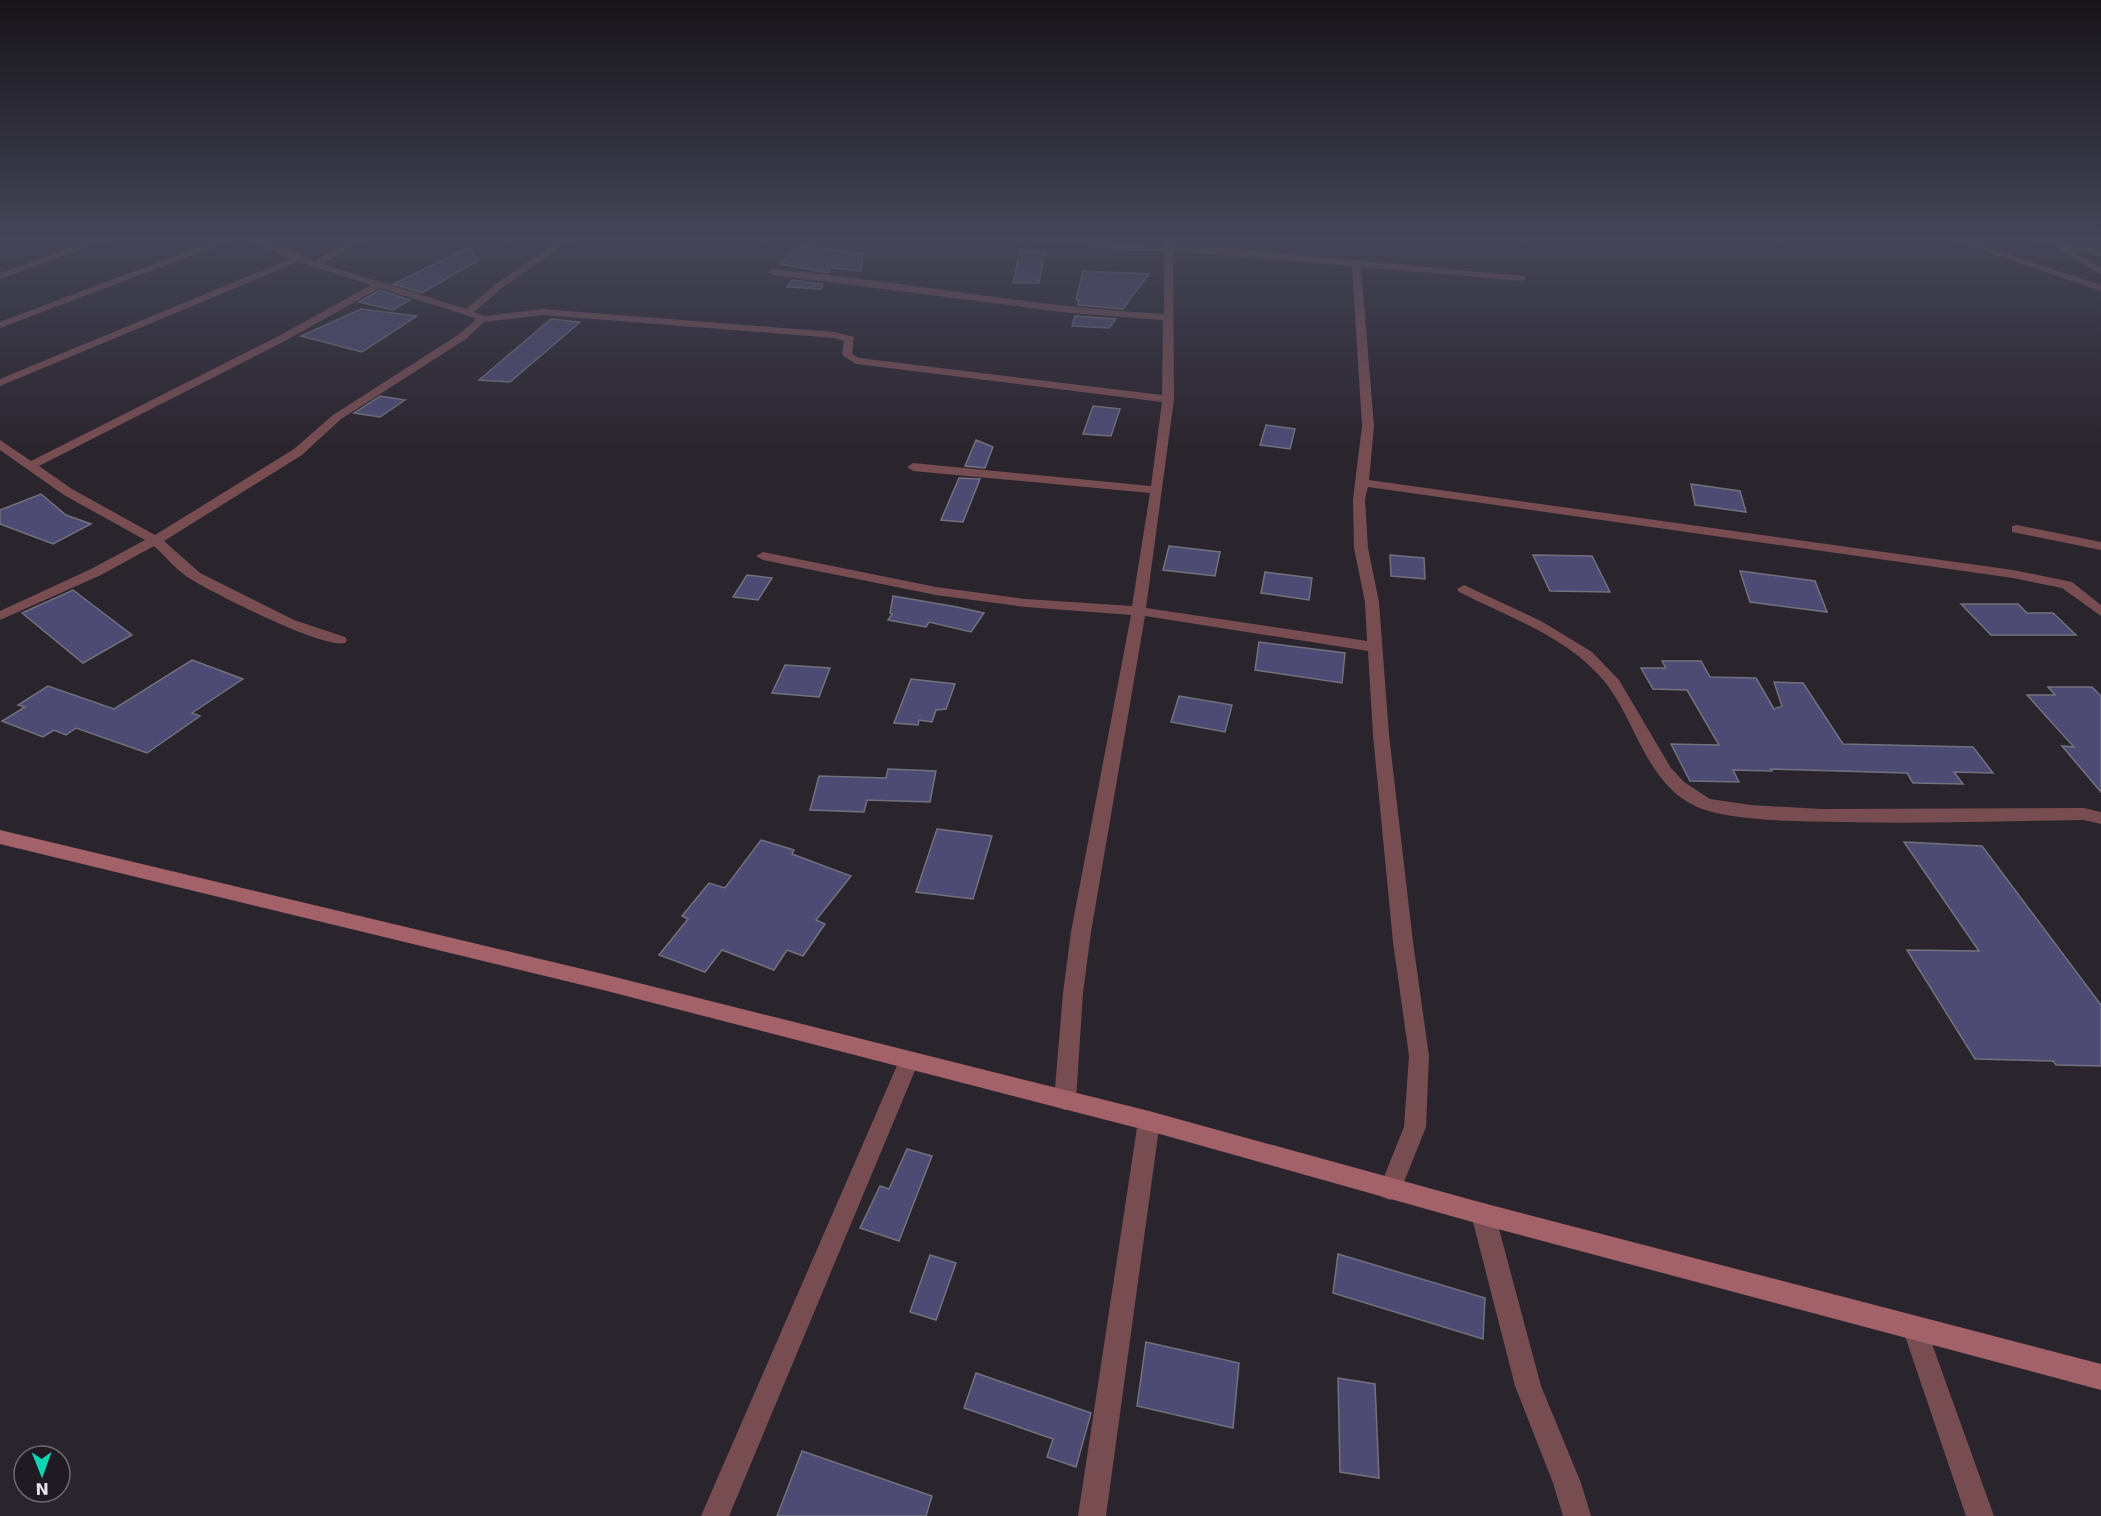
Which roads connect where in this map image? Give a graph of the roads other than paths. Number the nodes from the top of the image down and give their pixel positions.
1 (49, 307) edge
2 (183, 307) edge
3 (339, 307) edge
4 (451, 307) edge
5 (475, 307) edge
6 (1063, 307) edge
7 (1169, 307) edge
8 (1359, 307) edge
9 (469, 312) junction
10 (1169, 317) junction
11 (479, 320) junction
12 (0, 325) edge
13 (0, 383) edge
14 (1168, 399) junction
15 (0, 444) edge
16 (32, 465) junction
17 (913, 467) dead end
18 (1363, 483) junction
19 (1157, 490) junction
20 (2017, 529) dead end
21 (156, 541) junction
22 (2101, 546) edge
23 (763, 556) dead end
24 (1464, 589) dead end
25 (1138, 611) junction
26 (2101, 612) edge
27 (0, 616) edge
28 (340, 640) dead end
29 (1373, 647) junction
30 (2101, 818) edge
31 (0, 837) edge
32 (909, 1061) junction
33 (1065, 1100) junction
34 (1149, 1121) junction
35 (1390, 1189) junction
36 (1483, 1214) junction
37 (1915, 1330) junction
38 (2101, 1377) edge
39 (715, 1516) edge
40 (1092, 1516) edge
41 (1576, 1516) edge
42 (1980, 1516) edge

1 - 12 street
2 - 13 street
3 - 16 street
4 - 9 street
5 - 9 street
6 - 10 street
7 - 10 street
8 - 18 street
9 - 11 street
10 - 14 street
11 - 14 street
11 - 21 street
14 - 19 street
15 - 16 street
16 - 21 street
17 - 19 street
18 - 26 street
18 - 29 street
19 - 25 street
20 - 22 street
21 - 27 street
21 - 28 street
23 - 25 street
24 - 30 street
25 - 29 street
25 - 33 street
29 - 35 street
31 - 32 main road
32 - 33 main road
32 - 39 street
33 - 34 main road
34 - 35 main road
34 - 40 street
35 - 36 main road
36 - 37 main road
36 - 41 street
37 - 38 main road
37 - 42 street

